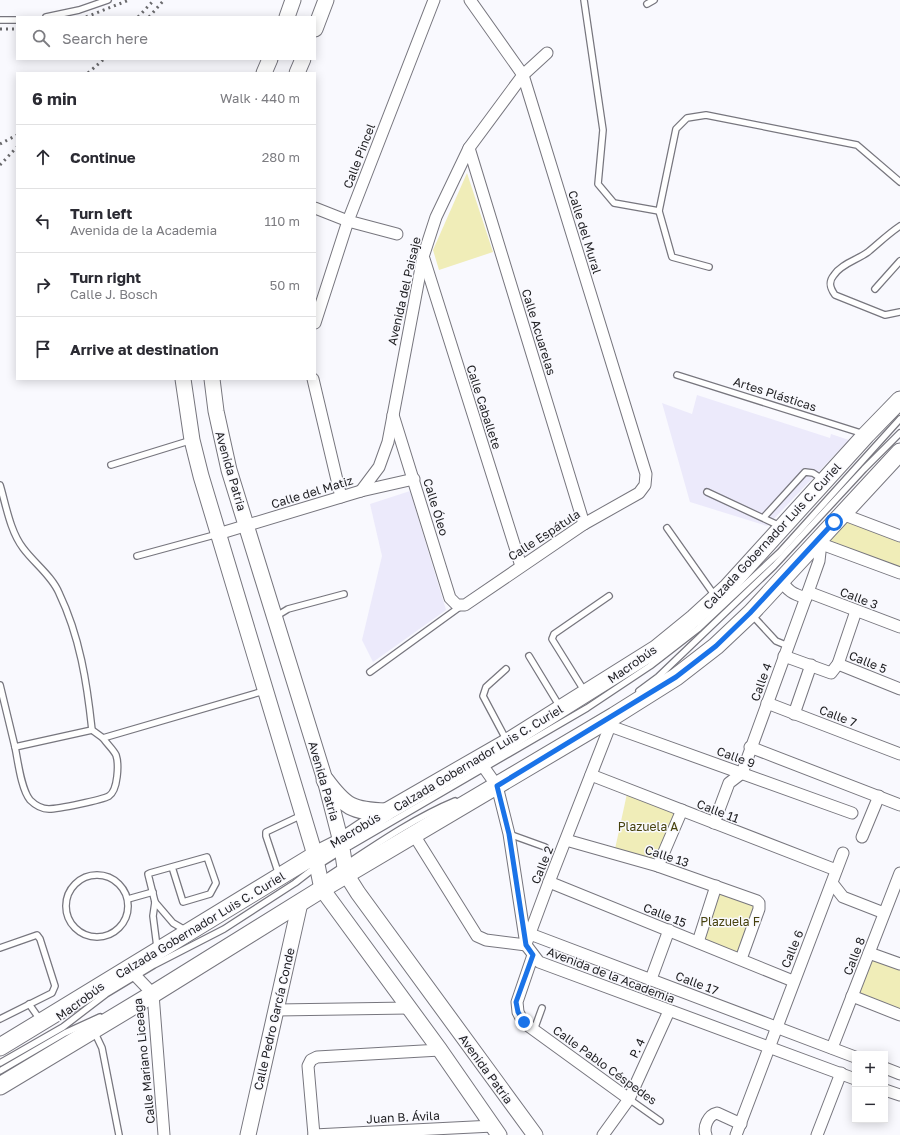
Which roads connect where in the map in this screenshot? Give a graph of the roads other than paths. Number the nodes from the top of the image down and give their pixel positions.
1 (108, 0) edge
2 (293, 0) edge
3 (326, 0) edge
4 (434, 0) edge
5 (470, 0) edge
6 (584, 0) edge
7 (654, 0) edge
8 (647, 4) dead end
9 (51, 16) edge
10 (286, 16) edge
11 (0, 20) edge
12 (16, 20) edge
13 (316, 25) edge
14 (547, 53) dead end
15 (270, 60) edge
16 (303, 60) edge
17 (264, 72) edge
18 (297, 72) edge
19 (523, 74) junction
20 (469, 148) junction
21 (899, 181) edge
22 (316, 208) edge
23 (659, 211) junction
24 (348, 221) junction
25 (900, 226) edge
26 (396, 234) dead end
27 (423, 257) junction
28 (900, 261) edge
29 (709, 267) dead end
30 (876, 289) dead end
31 (900, 312) edge
32 (316, 320) edge
33 (677, 375) dead end
34 (183, 380) edge
35 (212, 380) edge
36 (313, 380) edge
37 (900, 400) edge
38 (393, 415) junction
39 (900, 419) edge
40 (900, 433) edge
41 (866, 435) junction
42 (192, 440) junction
43 (900, 452) edge
44 (111, 465) dead end
45 (414, 479) junction
46 (824, 481) junction
47 (0, 485) edge
48 (645, 485) joint
49 (361, 491) junction
50 (707, 492) dead end
51 (341, 497) junction
52 (842, 514) junction
53 (764, 517) junction
54 (584, 524) junction
55 (247, 525) junction
56 (782, 527) junction
57 (668, 528) dead end
58 (218, 534) junction
59 (900, 536) edge
60 (819, 543) junction
61 (137, 556) dead end
62 (521, 566) junction
63 (900, 573) edge
64 (781, 579) junction
65 (344, 594) dead end
66 (807, 595) junction
67 (609, 596) dead end
68 (716, 598) junction
69 (459, 605) junction
70 (856, 611) junction
71 (750, 613) junction
72 (275, 617) junction
73 (900, 627) edge
74 (786, 651) junction
75 (529, 656) dead end
76 (838, 664) junction
77 (811, 666) junction
78 (506, 669) dead end
79 (370, 672) dead end
80 (0, 685) edge
81 (900, 689) edge
82 (266, 690) junction
83 (586, 694) junction
84 (633, 694) dead end
85 (767, 703) junction
86 (562, 708) junction
87 (608, 712) dead end
88 (794, 714) junction
89 (610, 726) joint
90 (92, 730) junction
91 (103, 738) junction
92 (507, 742) junction
93 (15, 747) junction
94 (750, 747) junction
95 (900, 754) edge
96 (482, 763) junction
97 (742, 773) junction
98 (591, 775) junction
99 (325, 780) junction
100 (496, 784) junction
101 (878, 796) junction
102 (900, 805) edge
103 (682, 810) junction
104 (386, 812) junction
105 (852, 813) dead end
106 (303, 815) junction
107 (714, 823) junction
108 (509, 834) junction
109 (414, 835) junction
110 (862, 837) dead end
111 (566, 840) junction
112 (545, 847) dead end
113 (843, 853) dead end
114 (344, 858) junction
115 (658, 866) junction
116 (172, 867) junction
117 (836, 870) junction
118 (900, 873) edge
119 (317, 875) junction
120 (279, 877) junction
121 (549, 882) junction
122 (832, 883) junction
123 (716, 886) junction
124 (153, 892) junction
125 (128, 899) junction
126 (155, 902) junction
127 (300, 903) junction
128 (884, 912) junction
129 (669, 930) junction
130 (190, 931) junction
131 (530, 934) junction
132 (698, 942) junction
133 (526, 945) junction
134 (0, 948) edge
135 (158, 951) junction
136 (870, 953) junction
137 (533, 955) junction
138 (741, 959) junction
139 (900, 964) edge
140 (132, 972) junction
141 (651, 979) junction
142 (793, 980) junction
143 (152, 989) junction
144 (852, 996) junction
145 (30, 1004) junction
146 (409, 1008) junction
147 (542, 1008) dead end
148 (277, 1010) junction
149 (668, 1011) junction
150 (900, 1015) edge
151 (0, 1019) edge
152 (42, 1022) junction
153 (777, 1027) junction
154 (93, 1030) junction
155 (534, 1030) junction
156 (0, 1047) edge
157 (832, 1048) junction
158 (440, 1050) junction
159 (768, 1051) junction
160 (852, 1056) edge
161 (0, 1063) edge
162 (888, 1068) edge
163 (0, 1070) edge
164 (899, 1070) edge
165 (841, 1073) junction
166 (852, 1078) edge
167 (0, 1086) edge
168 (888, 1091) edge
169 (900, 1095) edge
170 (629, 1098) junction
171 (660, 1121) dead end
172 (741, 1124) junction
173 (496, 1130) edge
174 (119, 1135) edge
175 (164, 1135) edge
176 (248, 1135) edge
177 (314, 1135) edge
178 (535, 1135) edge
179 (603, 1135) edge
180 (706, 1135) edge
181 (736, 1135) edge
182 (817, 1135) edge

1 - 9 lane
2 - 10 street
3 - 13 street
4 - 24 street, Calle Pincel
5 - 19 street, Calle del Mural
6 - 23 lane
7 - 8 lane
11 - 12 lane
14 - 19 street, Avenida del Paisaje
15 - 17 street
16 - 18 street
19 - 20 street, Avenida del Paisaje
19 - 48 street, Calle del Mural
20 - 27 street, Avenida del Paisaje
20 - 54 street, Calle Acuarelas
21 - 23 lane
22 - 24 street
23 - 29 lane
24 - 26 street
24 - 32 street, Calle Pincel
25 - 31 lane
27 - 38 street, Avenida del Paisaje
27 - 62 street, Calle Caballete
28 - 30 lane
33 - 41 lane, Artes Plásticas
34 - 42 street
35 - 55 street, Avenida Patria
36 - 51 street
37 - 41 main road, Calzada Gobernador Luis C. Curiel
38 - 45 street, Calle Óleo
38 - 49 street, Avenida del Paisaje
39 - 96 lane, Macrobús
40 - 84 lane, Macrobús
41 - 46 main road, Calzada Gobernador Luis C. Curiel
42 - 44 lane
42 - 58 street
43 - 52 main road, Calzada Gobernador Luis C. Curiel
45 - 49 street, Calle del Matiz
45 - 69 street, Calle Óleo
46 - 53 lane
46 - 56 main road, Calzada Gobernador Luis C. Curiel
47 - 90 lane
48 - 54 street, Calle Espátula
49 - 51 street, Calle del Matiz
50 - 53 lane
51 - 55 street, Calle del Matiz
52 - 59 street
52 - 60 main road, Calzada Gobernador Luis C. Curiel
53 - 56 lane
54 - 62 street, Calle Espátula
55 - 58 street, Calle del Matiz
55 - 72 street, Avenida Patria
56 - 68 main road, Calzada Gobernador Luis C. Curiel
57 - 68 lane
58 - 61 lane
58 - 82 street
60 - 63 street
60 - 64 main road, Calzada Gobernador Luis C. Curiel
60 - 66 street, Calle 4
62 - 69 street, Calle Espátula
64 - 66 street, Calle 3
64 - 71 main road, Calzada Gobernador Luis C. Curiel
65 - 72 lane
66 - 70 street, Calle 3
66 - 74 street, Calle 4
67 - 83 lane
68 - 83 main road, Calzada Gobernador Luis C. Curiel
69 - 79 lane
70 - 73 street, Calle 3
70 - 76 street
71 - 74 lane
71 - 100 main road, Calzada Gobernador Luis C. Curiel
72 - 99 street, Avenida Patria
74 - 77 street, Calle 5
74 - 85 street, Calle 4
75 - 86 lane
76 - 77 street, Calle 5
76 - 81 street, Calle 5
77 - 88 street
78 - 92 lane
80 - 93 lane
82 - 91 lane
82 - 106 street
83 - 86 main road, Calzada Gobernador Luis C. Curiel
85 - 88 street, Calle 7
85 - 94 street, Calle 4
86 - 92 main road, Calzada Gobernador Luis C. Curiel
87 - 100 lane, Macrobús
88 - 95 street, Calle 7
89 - 97 street, Calle 9
89 - 98 street, Calle 2
90 - 91 lane
90 - 93 lane
91 - 93 lane
92 - 96 main road, Calzada Gobernador Luis C. Curiel
94 - 97 street, Calle 4
94 - 101 street, Calle 9
96 - 100 street, Avenida de la Academia
96 - 104 main road, Calzada Gobernador Luis C. Curiel
96 - 114 lane, Macrobús
97 - 105 street, Calle 9
97 - 107 street, Calle 4
98 - 103 street, Calle 11
98 - 111 street, Calle 2
99 - 104 main road
99 - 114 street, Avenida Patria
100 - 108 street, Avenida de la Academia
100 - 109 main road, Calzada Gobernador Luis C. Curiel
100 - 114 lane, Macrobús
101 - 102 street, Calle 9
101 - 110 street
103 - 107 street, Calle 11
103 - 115 street
104 - 114 main road, Calzada Gobernador Luis C. Curiel
106 - 119 street
106 - 120 lane
107 - 117 street, Calle 11
108 - 112 lane
108 - 133 street, Avenida de la Academia
109 - 114 main road, Calzada Gobernador Luis C. Curiel
109 - 133 street
111 - 115 street, Calle 13
111 - 121 street, Calle 2
113 - 117 street, Calle 6
114 - 119 main road, Calzada Gobernador Luis C. Curiel
114 - 119 main road, Calzada Gobernador Luis C. Curiel
114 - 178 street, Avenida Patria
115 - 123 street, Calle 13
116 - 116 lane
116 - 124 lane
117 - 122 street, Calle 6
118 - 128 street, Calle 8
119 - 120 main road, Calzada Gobernador Luis C. Curiel
119 - 127 main road, Calzada Gobernador Luis C. Curiel
119 - 140 lane, Macrobús
119 - 146 street
120 - 130 main road, Calzada Gobernador Luis C. Curiel
121 - 129 street, Calle 15
121 - 131 street, Calle 2
122 - 128 street
122 - 142 street, Calle 6
123 - 132 street
123 - 138 street, Calle 13
124 - 125 lane
124 - 126 lane
125 - 125 lane
126 - 130 lane
126 - 135 lane
127 - 143 main road, Calzada Gobernador Luis C. Curiel
127 - 148 street, Calle Pedro García Conde
128 - 136 street, Calle 8
129 - 132 street, Calle 15
129 - 141 street
130 - 135 main road, Calzada Gobernador Luis C. Curiel
131 - 133 street, Calle 2
131 - 141 street, Calle 17
132 - 138 street, Calle 15
133 - 137 street, Avenida de la Academia
134 - 145 lane
135 - 140 main road, Calzada Gobernador Luis C. Curiel
136 - 139 street
136 - 144 street, Calle 8
137 - 149 street, Avenida de la Academia
137 - 155 street, Calle Pablo Céspedes
138 - 142 street, Calle 15
140 - 143 street, Calle Mariano Liceaga
140 - 152 main road, Calzada Gobernador Luis C. Curiel
140 - 161 lane, Macrobús
141 - 153 street, Calle 17
142 - 153 street, Calle 6
143 - 154 main road, Calzada Gobernador Luis C. Curiel
143 - 163 lane, Macrobús
143 - 175 street, Calle Mariano Liceaga
144 - 150 street
144 - 157 street, Calle 8
145 - 151 lane
145 - 152 lane
146 - 148 street
146 - 158 street
147 - 155 lane
148 - 176 street, Calle Pedro García Conde
149 - 159 street, Avenida de la Academia
149 - 170 street, P. 4
152 - 156 main road, Calzada Gobernador Luis C. Curiel
153 - 157 street, Calle 17
153 - 159 street, Calle 6
154 - 167 main road, Calzada Gobernador Luis C. Curiel
154 - 174 lane
155 - 170 street, Calle Pablo Céspedes
157 - 160 street, Calle 17
158 - 173 street
158 - 177 street
159 - 165 street, Avenida de la Academia
159 - 172 street, Calle 6
162 - 164 street
165 - 166 street, Avenida de la Academia
165 - 182 street
168 - 169 street
170 - 171 lane, Calle Pablo Céspedes
170 - 179 street, P. 4
172 - 180 street
172 - 181 street, Calle 6
173 - 177 street, Juan B. Ávila

